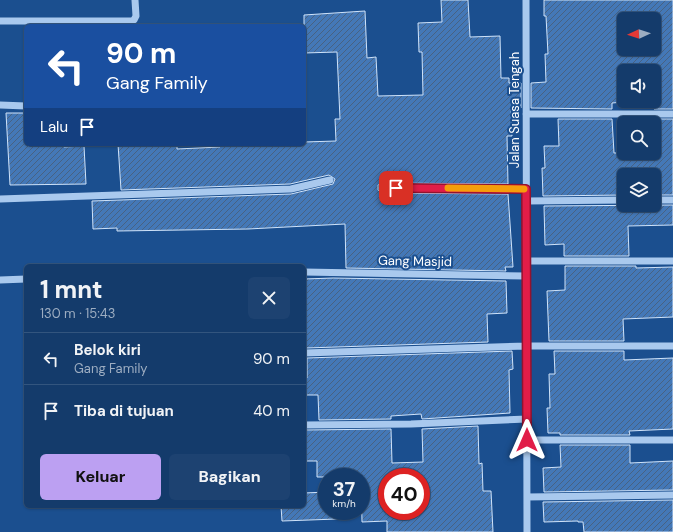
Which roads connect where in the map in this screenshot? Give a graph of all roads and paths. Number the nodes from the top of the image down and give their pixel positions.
1 (135, 0) edge
2 (526, 0) edge
3 (0, 21) edge
4 (0, 105) edge
5 (24, 106) edge
6 (526, 114) junction
7 (673, 114) edge
8 (330, 180) dead end
9 (382, 188) dead end
10 (526, 189) junction
11 (0, 199) edge
12 (617, 200) edge
13 (661, 200) edge
14 (673, 200) edge
15 (526, 201) junction
16 (527, 261) junction
17 (673, 261) edge
18 (306, 272) edge
19 (526, 276) junction
20 (24, 279) edge
21 (0, 280) edge
22 (527, 346) junction
23 (673, 346) edge
24 (306, 353) edge
25 (527, 419) junction
26 (306, 425) edge
27 (527, 440) junction
28 (673, 440) edge
29 (673, 494) edge
30 (527, 497) junction
31 (527, 532) edge

1 - 3 street
2 - 6 street, Jalan Suasa Tengah
4 - 5 street
6 - 7 street
6 - 10 street, Jalan Suasa Tengah
8 - 11 street
9 - 10 street
10 - 15 street, Jalan Suasa Tengah
12 - 15 street
13 - 14 street
15 - 16 street, Jalan Suasa Tengah
16 - 17 street
16 - 19 street, Jalan Suasa Tengah
18 - 19 street, Gang Masjid
19 - 22 street, Jalan Suasa Tengah
20 - 21 street
22 - 23 street
22 - 24 street
22 - 25 street, Jalan Suasa Tengah
25 - 26 street
25 - 27 street, Jalan Suasa Tengah
27 - 28 street
27 - 30 street, Jalan Suasa Tengah
29 - 30 street
30 - 31 street, Jalan Suasa Tengah

